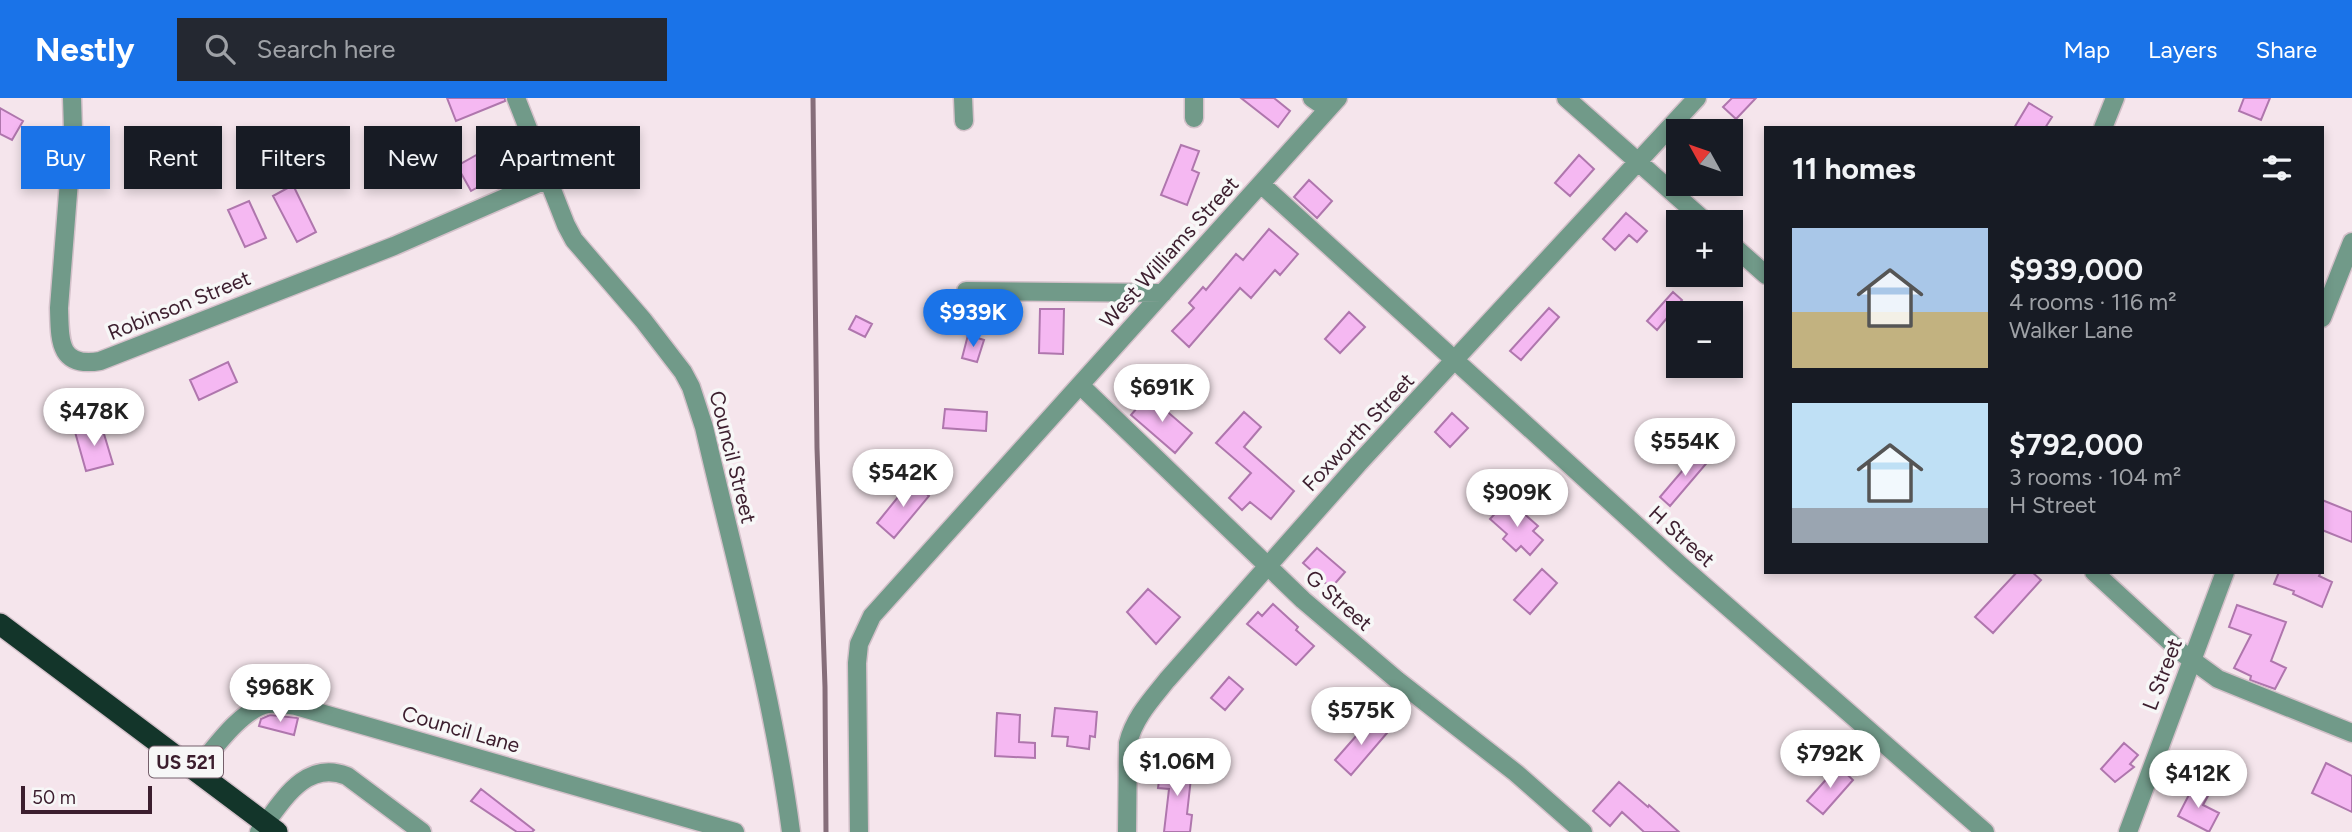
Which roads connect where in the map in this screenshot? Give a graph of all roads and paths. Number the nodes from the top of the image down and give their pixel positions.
1 (72, 98) edge
2 (516, 98) edge
3 (964, 98) edge
4 (1194, 98) edge
5 (1312, 98) edge
6 (1566, 98) edge
7 (1698, 98) edge
8 (2115, 98) edge
9 (1333, 103) edge
10 (1194, 118) dead end
11 (964, 121) dead end
12 (527, 126) edge
13 (2104, 126) edge
14 (1639, 162) junction
15 (1261, 184) junction
16 (525, 189) edge
17 (552, 189) edge
18 (1693, 210) edge
19 (2352, 242) edge
20 (1743, 255) edge
21 (1764, 273) edge
22 (965, 290) dead end
23 (1163, 293) junction
24 (2324, 313) edge
25 (1456, 360) junction
26 (1080, 385) junction
27 (1268, 566) junction
28 (2096, 574) edge
29 (2224, 574) edge
30 (0, 624) edge
31 (2192, 660) junction
32 (2352, 733) edge
33 (196, 770) junction
34 (267, 829) edge
35 (422, 832) edge
36 (735, 832) edge
37 (791, 832) edge
38 (859, 832) edge
39 (1127, 832) edge
40 (1583, 832) edge
41 (1985, 832) edge
42 (2128, 832) edge

1 - 16 street, Robinson Street
2 - 12 street, Council Street
3 - 11 street
4 - 10 street
5 - 9 street
6 - 14 street
7 - 14 street, Foxworth Street
8 - 13 street
9 - 15 street, West Williams Street
14 - 18 street
14 - 25 street, Foxworth Street
15 - 23 street, West Williams Street
15 - 25 street, H Street
17 - 37 street, Council Street
19 - 24 street
20 - 21 street
22 - 23 street
23 - 26 street, West Williams Street
25 - 27 street, Foxworth Street
25 - 41 street, H Street
26 - 27 street, G Street
26 - 38 street, West Williams Street
27 - 39 street, Foxworth Street
27 - 40 street, G Street
28 - 31 street
29 - 31 street, L Street
30 - 33 highway, US 521
31 - 32 street
31 - 42 street, L Street
33 - 34 highway, US 521
33 - 36 street, Council Lane
34 - 35 street

